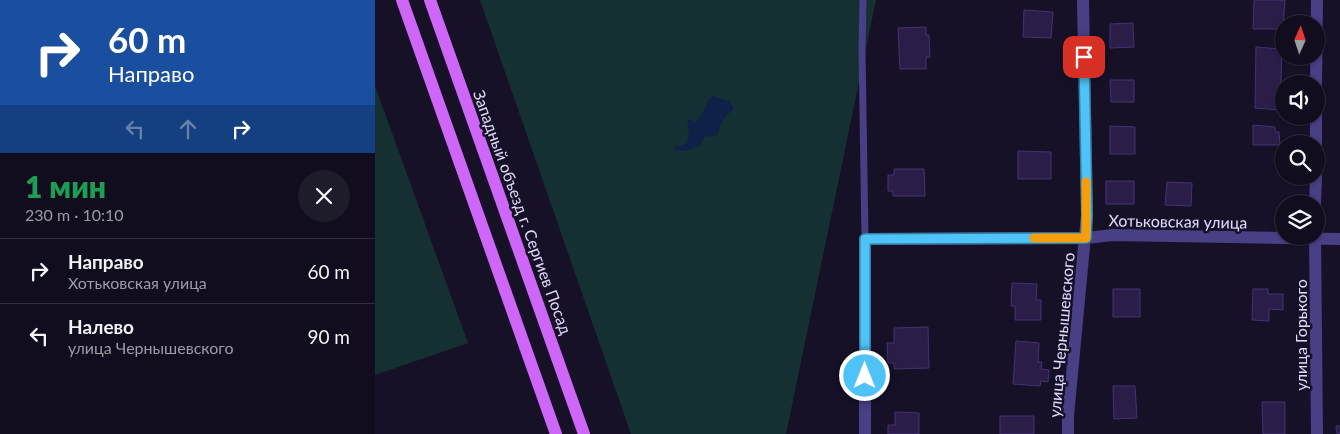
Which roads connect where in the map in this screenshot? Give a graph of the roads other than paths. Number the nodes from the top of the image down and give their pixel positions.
1 (402, 0) edge
2 (431, 0) edge
3 (863, 0) edge
4 (1083, 0) edge
5 (1317, 0) edge
6 (1316, 75) edge
7 (1275, 237) edge
8 (1086, 238) junction
9 (865, 239) junction
10 (1325, 239) edge
11 (1340, 240) edge
12 (1315, 245) edge
13 (556, 434) edge
14 (584, 434) edge
15 (865, 434) edge
16 (1068, 434) edge
17 (1317, 434) edge

1 - 13 main road
2 - 14 main road, Западный объезд г. Сергиев Посад
3 - 9 lane
4 - 8 street, улица Чернышевского
5 - 6 street
7 - 8 street, Хотьковская улица
8 - 9 street, Хотьковская улица
8 - 16 street, улица Чернышевского
9 - 15 street
10 - 11 street, Хотьковская улица
12 - 17 street, улица Горького

